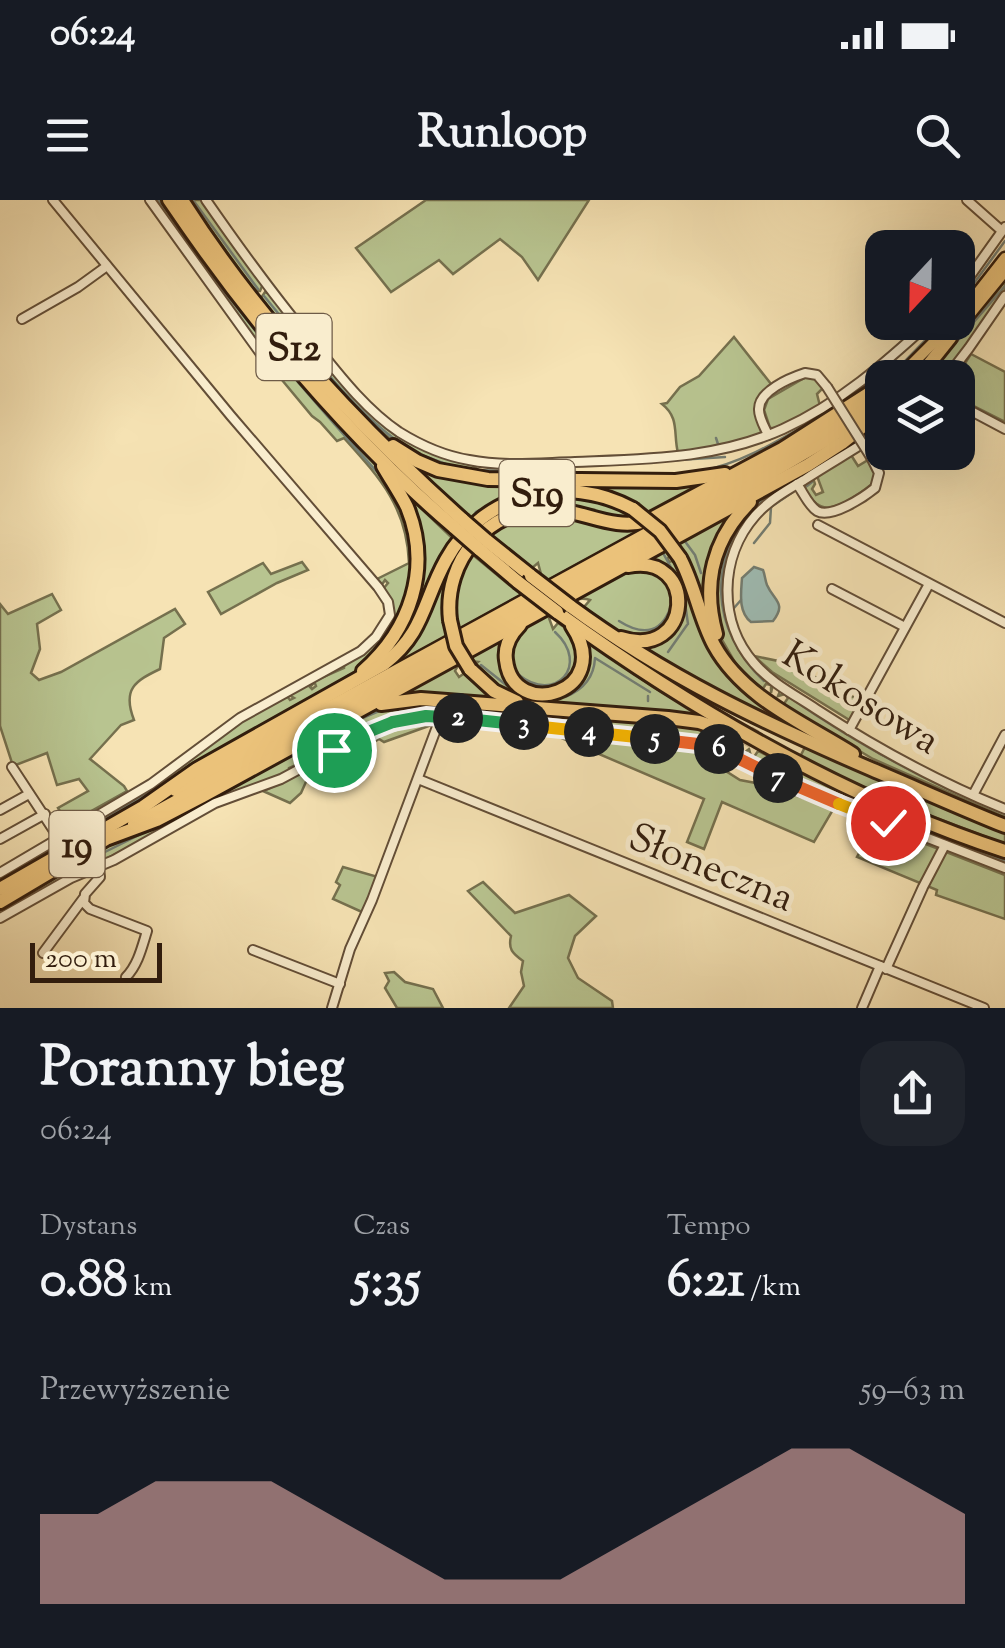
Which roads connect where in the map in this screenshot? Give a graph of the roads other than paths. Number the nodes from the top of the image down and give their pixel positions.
1 (53, 200) edge
2 (150, 200) edge
3 (169, 200) edge
4 (182, 200) edge
5 (206, 200) edge
6 (966, 200) edge
7 (1004, 229) edge
8 (1005, 258) edge
9 (106, 266) junction
10 (975, 269) edge
11 (1005, 271) edge
12 (975, 296) edge
13 (1005, 296) edge
14 (975, 308) edge
15 (22, 318) dead end
16 (909, 340) edge
17 (937, 340) edge
18 (947, 340) edge
19 (948, 340) edge
20 (261, 354) dead end
21 (917, 360) edge
22 (922, 360) edge
23 (932, 360) edge
24 (960, 360) edge
25 (865, 398) edge
26 (865, 402) edge
27 (975, 413) edge
28 (865, 414) edge
29 (363, 424) junction
30 (865, 426) edge
31 (1005, 429) edge
32 (768, 435) junction
33 (865, 442) edge
34 (376, 456) junction
35 (756, 464) junction
36 (771, 484) junction
37 (797, 484) junction
38 (459, 524) junction
39 (818, 525) dead end
40 (616, 570) junction
41 (929, 584) junction
42 (832, 589) dead end
43 (565, 612) junction
44 (530, 617) junction
45 (1005, 623) edge
46 (905, 627) junction
47 (610, 634) junction
48 (734, 672) junction
49 (779, 685) junction
50 (343, 689) junction
51 (774, 696) tunnel mouth
52 (554, 709) junction
53 (441, 716) junction
54 (346, 717) junction
55 (849, 730) junction
56 (1005, 735) edge
57 (762, 744) junction
58 (746, 746) tunnel mouth
59 (739, 758) junction
60 (12, 767) dead end
61 (418, 779) junction
62 (902, 782) junction
63 (29, 794) junction
64 (972, 796) junction
65 (143, 807) junction
66 (1005, 809) edge
67 (0, 810) edge
68 (44, 814) junction
69 (1005, 826) edge
70 (58, 837) junction
71 (0, 838) edge
72 (106, 839) junction
73 (945, 845) junction
74 (1005, 851) edge
75 (99, 867) junction
76 (1005, 868) edge
77 (0, 873) edge
78 (0, 889) edge
79 (84, 899) junction
80 (0, 902) edge
81 (0, 918) edge
82 (253, 950) dead end
83 (43, 954) dead end
84 (883, 968) junction
85 (126, 976) dead end
86 (340, 984) junction
87 (332, 1008) edge
88 (862, 1008) edge
89 (984, 1008) edge

1 - 9 street
2 - 20 street
3 - 34 highway, S12
4 - 29 highway, S12
5 - 32 street
6 - 7 street
7 - 10 street
8 - 12 main road
9 - 15 street
9 - 70 street
11 - 14 main road
13 - 24 street
16 - 32 street
17 - 21 main road
18 - 22 main road
19 - 23 highway
25 - 35 highway
26 - 65 main road
27 - 31 street
28 - 72 main road
29 - 35 highway
29 - 38 highway, S12
30 - 36 highway
32 - 37 street, bridge
33 - 37 street, Kokosowa
34 - 38 highway, S12
34 - 50 highway
35 - 52 highway, bridge
36 - 40 highway
36 - 48 highway
37 - 49 street, Kokosowa
38 - 43 highway, S12, bridge
39 - 41 street
40 - 44 highway
40 - 47 highway
41 - 45 street
41 - 46 street
42 - 46 street
43 - 44 highway
43 - 47 highway, S12
43 - 57 highway, S12
44 - 54 highway
46 - 55 street
47 - 62 highway, S12
48 - 50 highway, S19, bridge
48 - 62 highway
49 - 51 street
49 - 55 street, Kokosowa
50 - 65 highway, S19
52 - 54 highway
52 - 57 highway
53 - 59 street
53 - 61 street
53 - 75 street
54 - 72 highway
55 - 64 street, Kokosowa
56 - 64 street
57 - 74 highway, S12
58 - 59 street
59 - 73 street
60 - 63 street
61 - 84 street, Słoneczna
61 - 86 street
62 - 69 highway, S12
63 - 67 street
63 - 68 street
64 - 66 street, Kokosowa
65 - 78 highway, 19
68 - 70 street
68 - 71 street
70 - 77 street
72 - 80 highway, 19
73 - 76 street
73 - 84 street
75 - 79 street
75 - 81 street
79 - 83 street
79 - 85 street
82 - 86 street
84 - 88 street
84 - 89 street, Słoneczna
86 - 87 street

